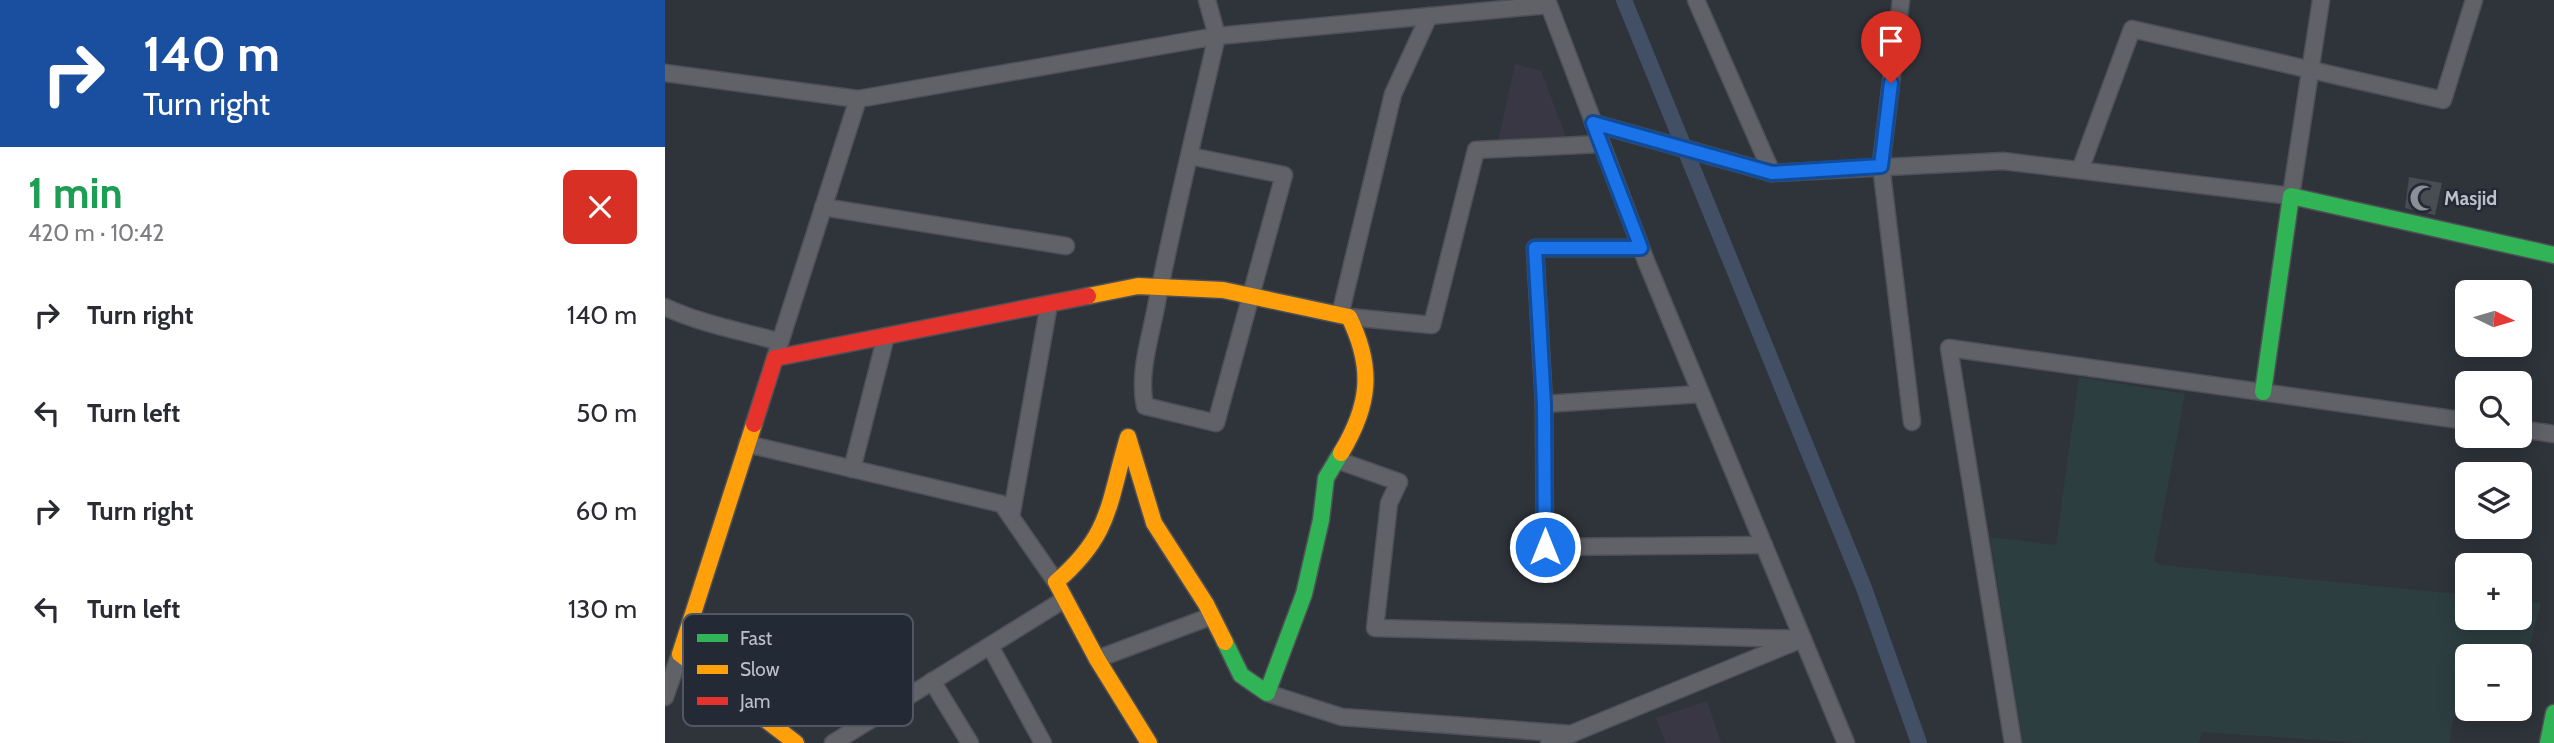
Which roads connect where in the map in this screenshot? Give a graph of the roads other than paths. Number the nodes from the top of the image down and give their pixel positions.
1 (1207, 0) edge
2 (1696, 0) edge
3 (1901, 0) edge
4 (2321, 0) edge
5 (2474, 0) edge
6 (1548, 2) edge
7 (1438, 10) edge
8 (1217, 36) junction
9 (2310, 71) junction
10 (665, 73) edge
11 (858, 99) junction
12 (1593, 123) junction
13 (1601, 144) junction
14 (1190, 156) junction
15 (1881, 166) junction
16 (2080, 170) junction
17 (1772, 173) junction
18 (2291, 197) junction
19 (823, 207) junction
20 (1066, 246) dead end
21 (1641, 248) junction
22 (2554, 255) edge
23 (1160, 287) junction
24 (1251, 296) junction
25 (1049, 304) junction
26 (665, 307) edge
27 (1344, 316) junction
28 (885, 336) junction
29 (777, 350) junction
30 (2263, 392) junction
31 (1701, 394) junction
32 (1544, 404) junction
33 (2455, 419) edge
34 (1912, 422) dead end
35 (2532, 431) edge
36 (2554, 434) edge
37 (747, 444) junction
38 (1337, 460) junction
39 (852, 469) junction
40 (1011, 517) junction
41 (1764, 545) junction
42 (1056, 582) junction
43 (1065, 599) junction
44 (693, 614) edge
45 (1212, 616) junction
46 (1803, 639) junction
47 (683, 645) edge
48 (990, 646) junction
49 (680, 654) junction
50 (683, 656) edge
51 (1097, 659) junction
52 (932, 681) junction
53 (913, 693) edge
54 (1267, 693) junction
55 (665, 697) edge
56 (2554, 713) edge
57 (774, 726) edge
58 (860, 726) edge
59 (1572, 734) junction
60 (796, 743) edge
61 (833, 743) edge
62 (970, 743) edge
63 (1043, 743) edge
64 (1149, 743) edge
65 (1549, 743) edge
66 (1846, 743) edge
67 (2013, 743) edge
68 (2548, 743) edge

1 - 8 street
2 - 17 street
3 - 15 street
4 - 9 street
5 - 9 street
6 - 7 street
6 - 12 street
7 - 8 street
7 - 27 street
8 - 11 street
8 - 14 street
9 - 16 street
9 - 18 street
10 - 11 street
11 - 19 street
12 - 13 street
12 - 17 street
13 - 21 street
13 - 27 street
14 - 23 street
14 - 24 street
15 - 16 street
15 - 17 street
15 - 34 street
16 - 18 street
18 - 22 street
18 - 30 street
19 - 20 street
19 - 29 street
21 - 31 street
21 - 32 street
23 - 24 street
23 - 24 street
23 - 25 street
24 - 27 street
25 - 28 street
25 - 40 street
26 - 29 street
27 - 38 street
28 - 29 street
28 - 39 street
29 - 37 street
30 - 33 street
30 - 67 street
31 - 32 street
31 - 41 street
32 - 41 street
35 - 36 street
37 - 39 street
37 - 44 street
38 - 46 street
38 - 54 street
39 - 40 street
40 - 42 street
41 - 46 street
42 - 43 street
42 - 45 street
43 - 48 street
43 - 51 street
45 - 51 street
45 - 54 street
46 - 59 street
46 - 66 street
47 - 49 street
48 - 52 street
48 - 63 street
49 - 50 street
49 - 55 street
51 - 64 street
52 - 53 street
52 - 62 street
54 - 59 street
56 - 68 street
57 - 60 street
58 - 61 street
59 - 65 street

